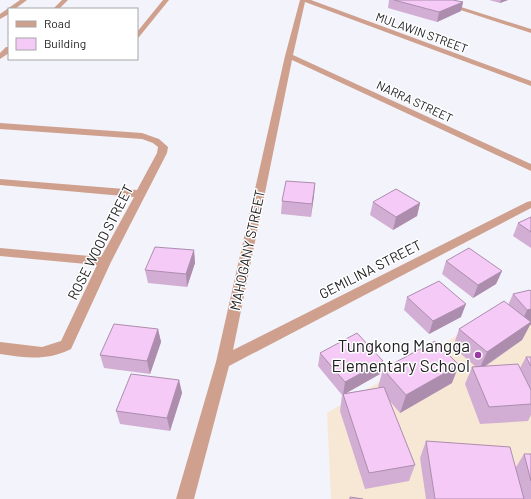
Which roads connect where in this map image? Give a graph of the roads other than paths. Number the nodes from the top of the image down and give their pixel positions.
1 (24, 0) edge
2 (65, 0) edge
3 (166, 0) edge
4 (304, 0) edge
5 (433, 0) edge
6 (13, 8) edge
7 (57, 8) edge
8 (531, 31) edge
9 (138, 35) edge
10 (8, 51) edge
11 (289, 56) junction
12 (0, 57) edge
13 (531, 84) edge
14 (0, 126) edge
15 (531, 168) edge
16 (0, 182) edge
17 (141, 194) junction
18 (531, 204) edge
19 (0, 252) edge
20 (105, 262) junction
21 (0, 348) edge
22 (223, 362) junction
23 (185, 499) edge

1 - 6 street
2 - 7 street
3 - 9 street
4 - 11 street, MAHOGANY STREET
4 - 13 street, MULAWIN STREET
5 - 8 street
10 - 12 street
11 - 15 street, NARRA STREET
11 - 22 street, MAHOGANY STREET
14 - 17 street, ROSE WOOD STREET
16 - 17 street
17 - 20 street, ROSE WOOD STREET
18 - 22 street, GEMILINA STREET
19 - 20 street
20 - 21 street, ROSE WOOD STREET
22 - 23 street, MAHOGANY STREET

